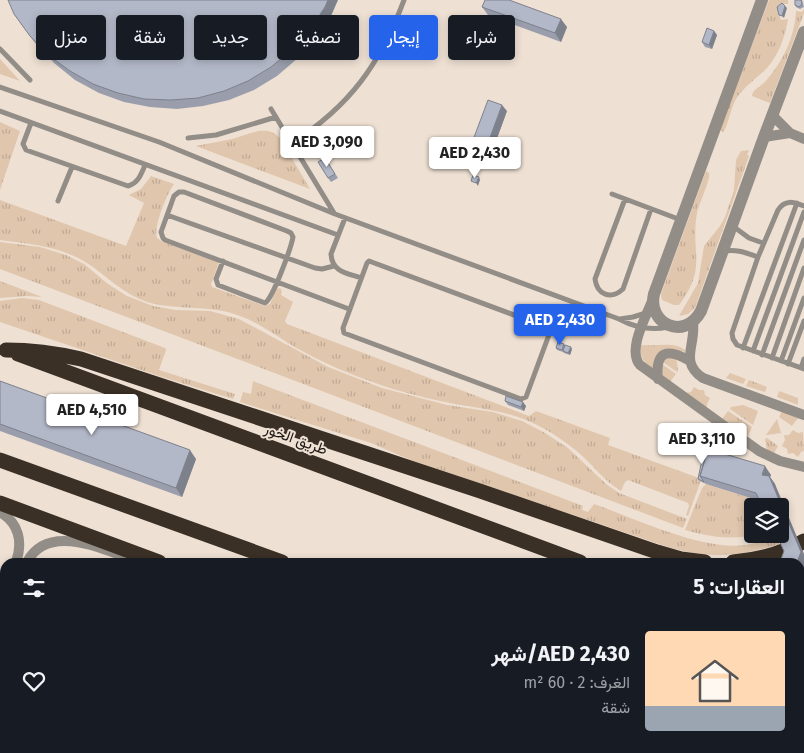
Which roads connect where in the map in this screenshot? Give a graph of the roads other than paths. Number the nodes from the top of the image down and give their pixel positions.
1 (404, 0) edge
2 (762, 0) edge
3 (804, 32) edge
4 (0, 49) edge
5 (801, 49) edge
6 (30, 80) dead end
7 (0, 87) edge
8 (272, 109) dead end
9 (0, 111) edge
10 (772, 115) junction
11 (276, 117) junction
12 (31, 123) junction
13 (790, 133) junction
14 (764, 137) junction
15 (188, 138) dead end
16 (804, 139) edge
17 (292, 143) junction
18 (145, 165) junction
19 (72, 167) junction
20 (612, 194) dead end
21 (625, 199) junction
22 (58, 202) dead end
23 (797, 203) junction
24 (804, 206) edge
25 (651, 209) junction
26 (804, 212) edge
27 (335, 214) junction
28 (167, 216) junction
29 (344, 218) junction
30 (681, 220) junction
31 (732, 225) junction
32 (338, 235) junction
33 (804, 240) edge
34 (763, 243) junction
35 (722, 252) junction
36 (758, 257) junction
37 (286, 258) junction
38 (223, 261) junction
39 (334, 266) junction
40 (804, 268) edge
41 (361, 278) junction
42 (276, 281) junction
43 (804, 298) edge
44 (650, 306) junction
45 (350, 309) junction
46 (620, 319) junction
47 (804, 321) edge
48 (693, 323) junction
49 (670, 326) junction
50 (642, 327) junction
51 (743, 348) junction
52 (3, 349) edge
53 (753, 351) junction
54 (762, 355) junction
55 (772, 358) junction
56 (804, 359) edge
57 (690, 361) junction
58 (781, 361) junction
59 (788, 364) junction
60 (802, 369) edge
61 (658, 379) junction
62 (804, 415) edge
63 (0, 460) edge
64 (804, 468) edge
65 (0, 503) edge
66 (0, 512) edge
67 (804, 541) edge
68 (17, 558) edge
69 (30, 558) edge
70 (127, 558) edge
71 (148, 558) edge
72 (268, 558) edge
73 (569, 558) edge
74 (681, 558) edge
75 (760, 558) edge

1 - 17 lane
2 - 30 street
3 - 5 street
4 - 6 lane
5 - 10 street
7 - 27 lane
8 - 11 lane
9 - 12 lane
10 - 13 street
10 - 14 street
11 - 15 lane
11 - 17 lane
12 - 18 lane
12 - 19 lane
13 - 14 street
13 - 16 street
14 - 31 street
17 - 27 lane
18 - 19 lane
18 - 32 lane
19 - 22 lane
20 - 21 lane
21 - 25 lane
21 - 25 lane
23 - 24 lane
23 - 34 lane
23 - 51 lane
25 - 30 lane
26 - 53 lane
27 - 29 lane
28 - 37 lane
28 - 37 lane
28 - 38 lane
29 - 32 lane
29 - 46 lane
30 - 44 street
31 - 34 lane
31 - 35 street
32 - 39 lane
33 - 54 lane
34 - 36 lane
35 - 36 lane
35 - 48 street
36 - 51 lane
37 - 39 lane
37 - 42 lane
38 - 42 lane
38 - 42 lane
39 - 41 lane
40 - 55 lane
41 - 45 lane
41 - 45 lane
42 - 45 lane
43 - 58 lane
44 - 46 lane
44 - 49 street
44 - 50 street
46 - 50 lane
47 - 59 lane
48 - 49 street
48 - 57 street
49 - 50 lane
50 - 61 street
51 - 53 lane
52 - 73 highway, طريق الخور
52 - 74 highway
53 - 54 lane
54 - 55 lane
55 - 58 lane
56 - 60 lane
57 - 61 street
57 - 62 street
58 - 59 lane
59 - 60 lane
61 - 64 street
63 - 72 highway
65 - 71 highway
66 - 68 street
67 - 75 highway
69 - 70 street

